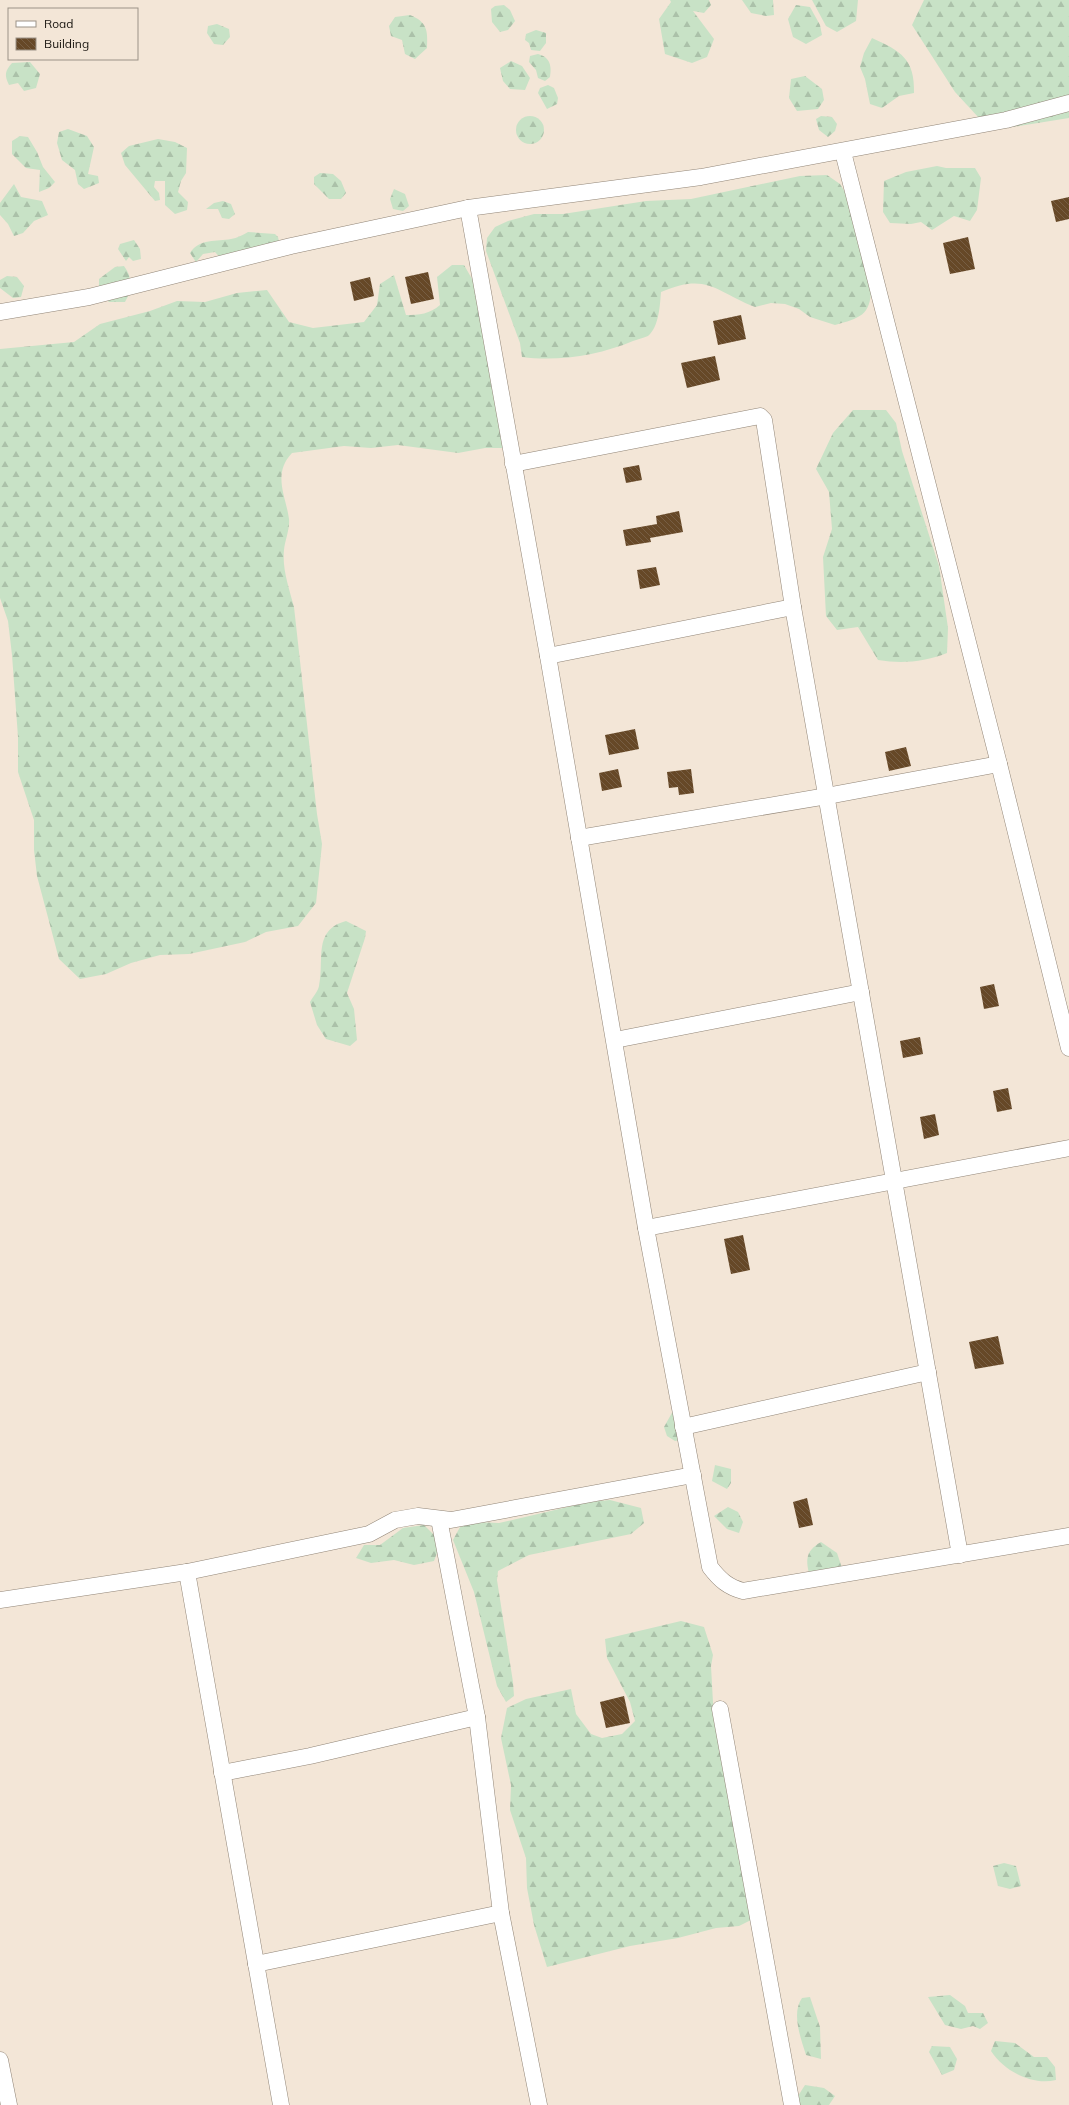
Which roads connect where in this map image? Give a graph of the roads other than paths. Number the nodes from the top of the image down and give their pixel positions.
1 (1069, 103) edge
2 (843, 152) junction
3 (468, 208) junction
4 (0, 312) edge
5 (513, 464) junction
6 (793, 607) junction
7 (548, 656) junction
8 (999, 764) junction
9 (826, 796) junction
10 (579, 838) junction
11 (861, 992) junction
12 (615, 1040) junction
13 (1069, 1048) edge
14 (1069, 1148) edge
15 (894, 1181) junction
16 (646, 1228) junction
17 (928, 1372) junction
18 (684, 1427) junction
19 (692, 1475) junction
20 (439, 1519) junction
21 (1069, 1536) edge
22 (960, 1555) junction
23 (187, 1572) junction
24 (0, 1600) edge
25 (720, 1709) dead end
26 (477, 1717) junction
27 (222, 1773) junction
28 (501, 1913) junction
29 (256, 1964) junction
30 (0, 2060) edge
31 (9, 2105) edge
32 (281, 2105) edge
33 (539, 2105) edge
34 (792, 2105) edge

1 - 2 street
2 - 3 street
2 - 8 street
3 - 4 street
3 - 5 street
5 - 6 street
5 - 7 street
6 - 7 street
6 - 9 street
7 - 10 street
8 - 9 street
8 - 13 street
9 - 10 street
9 - 11 street
10 - 12 street
11 - 12 street
11 - 15 street
12 - 16 street
14 - 15 street
15 - 16 street
15 - 17 street
16 - 18 street
17 - 18 street
17 - 22 street
18 - 19 street
19 - 20 street
19 - 22 street
20 - 23 street
20 - 26 street
21 - 22 street
23 - 24 street
23 - 27 street
25 - 34 street
26 - 27 street
26 - 28 street
27 - 29 street
28 - 29 street
28 - 33 street
29 - 32 street
30 - 31 street

